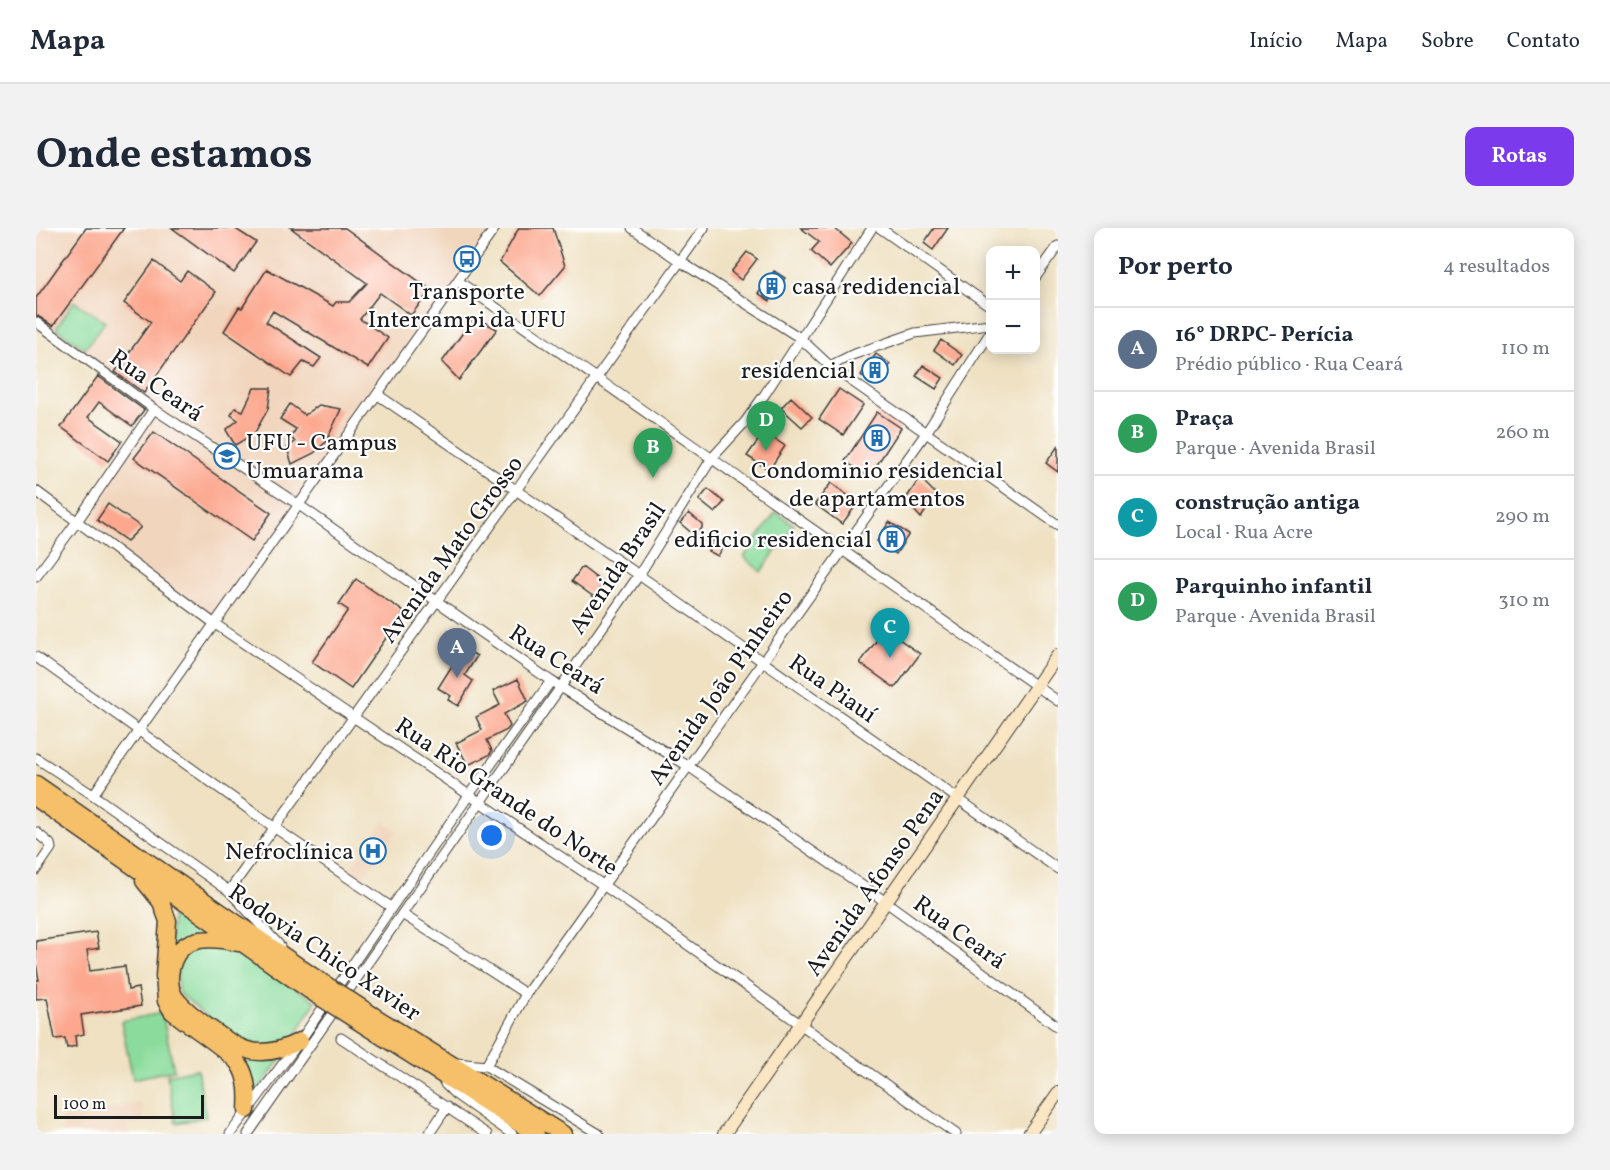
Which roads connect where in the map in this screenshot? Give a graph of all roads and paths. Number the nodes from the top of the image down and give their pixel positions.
1 (495, 228) edge
2 (632, 228) edge
3 (704, 228) edge
4 (872, 228) edge
5 (880, 228) edge
6 (1058, 246) edge
7 (681, 262) junction
8 (1040, 271) edge
9 (458, 281) junction
10 (986, 303) edge
11 (36, 322) edge
12 (986, 324) edge
13 (800, 338) junction
14 (986, 339) edge
15 (830, 366) junction
16 (597, 378) junction
17 (378, 395) junction
18 (154, 409) junction
19 (926, 433) junction
20 (712, 458) junction
21 (36, 491) edge
22 (517, 491) junction
23 (299, 506) junction
24 (77, 522) junction
25 (1058, 525) edge
26 (842, 550) junction
27 (639, 575) junction
28 (36, 577) edge
29 (438, 601) junction
30 (215, 624) junction
31 (1058, 655) edge
32 (36, 657) edge
33 (762, 662) junction
34 (551, 681) junction
35 (561, 686) junction
36 (1036, 686) junction
37 (1058, 701) edge
38 (355, 716) junction
39 (138, 731) junction
40 (36, 758) edge
41 (688, 766) junction
42 (36, 784) edge
43 (93, 795) junction
44 (469, 795) junction
45 (36, 798) edge
46 (958, 799) junction
47 (480, 802) junction
48 (36, 810) edge
49 (275, 828) junction
50 (36, 832) edge
51 (87, 833) junction
52 (126, 861) junction
53 (1058, 869) edge
54 (36, 870) edge
55 (603, 885) junction
56 (229, 891) junction
57 (886, 902) junction
58 (391, 907) junction
59 (402, 914) junction
60 (244, 944) junction
61 (297, 965) junction
62 (311, 984) junction
63 (526, 994) junction
64 (370, 1021) junction
65 (800, 1024) junction
66 (1058, 1027) edge
67 (341, 1038) dead end
68 (300, 1041) junction
69 (452, 1063) junction
70 (426, 1065) junction
71 (486, 1066) junction
72 (1058, 1093) edge
73 (447, 1107) junction
74 (247, 1110) junction
75 (230, 1134) edge
76 (248, 1134) edge
77 (429, 1134) edge
78 (487, 1134) edge
79 (512, 1134) edge
80 (536, 1134) edge
81 (563, 1134) edge
82 (599, 1134) edge
83 (724, 1134) edge
84 (956, 1134) edge
85 (1029, 1134) edge

1 - 9 street
2 - 7 street
3 - 7 street, Avenida Mato Grosso
4 - 13 street, Avenida Brasil
5 - 10 street
6 - 8 street
7 - 13 street
7 - 16 street, Avenida Mato Grosso
9 - 16 street
9 - 17 street
11 - 18 street, Rua Ceará
12 - 15 street
13 - 15 street
13 - 20 street, Avenida Brasil
14 - 19 street, Avenida João Pinheiro
15 - 19 street
16 - 20 street
16 - 22 street, Avenida Mato Grosso
17 - 22 street, Rua Piauí
17 - 23 street
18 - 23 street, Rua Ceará
18 - 24 street
19 - 25 street
19 - 26 street, Avenida João Pinheiro
20 - 26 street
20 - 27 street, Avenida Brasil
21 - 24 street, Rua Rio Grande do Norte
22 - 27 street, Rua Piauí
22 - 29 street, Avenida Mato Grosso
23 - 29 street, Rua Ceará
23 - 30 street
24 - 28 street
24 - 30 street, Rua Rio Grande do Norte
26 - 33 street, Avenida João Pinheiro
26 - 36 street
27 - 33 street, Rua Piauí
27 - 35 street, Avenida Brasil
29 - 34 street, Rua Ceará
29 - 38 street, Avenida Mato Grosso
30 - 38 street, Rua Rio Grande do Norte
30 - 39 street
31 - 36 street, Avenida Afonso Pena
32 - 39 street
33 - 41 street, Avenida João Pinheiro
33 - 46 street, Rua Piauí
34 - 35 street, Rua Ceará
34 - 44 street
35 - 41 street, Rua Ceará
35 - 47 street, Avenida Brasil
36 - 37 street
36 - 46 street, Avenida Afonso Pena
38 - 44 street, Rua Rio Grande do Norte
38 - 49 street, Avenida Mato Grosso
39 - 43 street
39 - 49 street
40 - 43 street
41 - 55 street, Avenida João Pinheiro
41 - 57 street, Rua Ceará
42 - 61 highway, Rodovia Chico Xavier
43 - 56 street
44 - 47 street, Rua Rio Grande do Norte
44 - 58 street
45 - 51 highway, Rodovia Chico Xavier
46 - 53 street, Rua Piauí
46 - 57 street, Avenida Afonso Pena
47 - 55 street, Rua Rio Grande do Norte
47 - 59 street, Avenida Brasil
48 - 51 highway
49 - 56 street, Avenida Mato Grosso
49 - 58 street
50 - 54 street
51 - 52 highway, Rodovia Chico Xavier
52 - 60 highway, Rodovia Chico Xavier
52 - 74 highway
55 - 63 street, Avenida João Pinheiro
55 - 65 street, Rua Rio Grande do Norte
56 - 61 street
57 - 65 street, Avenida Afonso Pena
57 - 66 street, Rua Ceará
58 - 68 street
59 - 63 street
59 - 76 street, Avenida Brasil
60 - 62 highway, Rodovia Chico Xavier
60 - 68 highway
61 - 62 highway, Rodovia Chico Xavier
62 - 64 highway, Rodovia Chico Xavier, bridge
63 - 71 street, Avenida João Pinheiro
64 - 69 highway, Rodovia Chico Xavier
64 - 70 highway, Rodovia Chico Xavier
65 - 83 street, Avenida Afonso Pena
65 - 84 street, Rua Rio Grande do Norte
67 - 73 street
68 - 74 street
69 - 71 street
69 - 81 highway, Rodovia Chico Xavier
70 - 79 street
70 - 80 highway, Rodovia Chico Xavier
71 - 82 street
72 - 85 street
73 - 77 street
73 - 78 street
74 - 75 street

